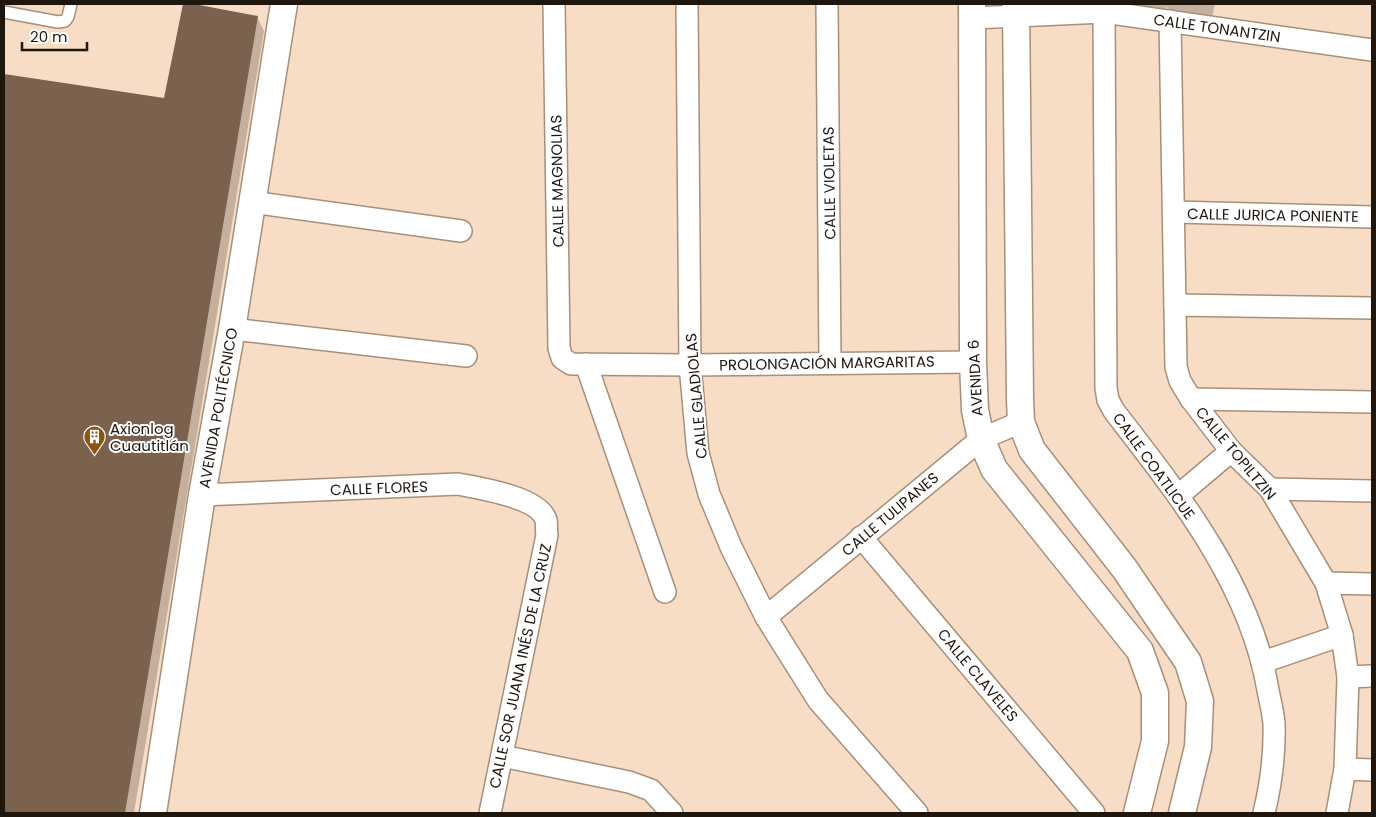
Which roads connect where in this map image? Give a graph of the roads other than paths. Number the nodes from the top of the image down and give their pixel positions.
1 (71, 4) edge
2 (284, 4) edge
3 (554, 4) edge
4 (687, 4) edge
5 (827, 4) edge
6 (1016, 10) edge
7 (972, 11) edge
8 (4, 12) edge
9 (1104, 12) junction
10 (1170, 21) junction
11 (1372, 50) edge
12 (252, 202) junction
13 (1174, 212) junction
14 (1372, 217) edge
15 (461, 231) dead end
16 (1175, 305) junction
17 (1372, 308) edge
18 (232, 330) junction
19 (466, 356) dead end
20 (562, 358) joint
21 (973, 362) junction
22 (830, 363) junction
23 (586, 364) junction
24 (690, 365) junction
25 (1191, 399) junction
26 (1372, 402) edge
27 (1021, 422) junction
28 (981, 439) junction
29 (1231, 451) junction
30 (1270, 489) junction
31 (1372, 491) edge
32 (202, 495) junction
33 (1179, 496) junction
34 (546, 519) joint
35 (861, 537) junction
36 (1124, 568) junction
37 (1326, 582) junction
38 (1372, 584) edge
39 (1091, 591) junction
40 (665, 592) dead end
41 (766, 617) junction
42 (1342, 635) junction
43 (1263, 662) junction
44 (1372, 676) edge
45 (1348, 677) junction
46 (502, 756) junction
47 (1345, 769) junction
48 (1372, 770) edge
49 (153, 813) edge
50 (490, 813) edge
51 (672, 813) edge
52 (917, 813) edge
53 (1094, 813) edge
54 (1137, 813) edge
55 (1182, 813) edge
56 (1264, 813) edge
57 (1337, 813) edge

1 - 8 lane
2 - 12 street, AVENIDA POLITÉCNICO
3 - 20 street, CALLE MAGNOLIAS
4 - 24 street, CALLE GLADIOLAS
5 - 22 street, CALLE VIOLETAS
6 - 7 street, CALLE TONANTZIN
6 - 9 street, CALLE TONANTZIN
6 - 27 street
7 - 21 street, AVENIDA 6
9 - 10 street, CALLE TONANTZIN
9 - 33 street, CALLE COATLICUE
10 - 11 street, CALLE TONANTZIN
10 - 13 street, CALLE TOPILTZIN
12 - 15 street
12 - 18 street, AVENIDA POLITÉCNICO
13 - 14 street, CALLE JURICA PONIENTE
13 - 16 street, CALLE TOPILTZIN
16 - 17 street
16 - 25 street, CALLE TOPILTZIN
18 - 19 street
18 - 32 street, AVENIDA POLITÉCNICO
20 - 23 street, PROLONGACIÓN MARGARITAS
21 - 22 street, PROLONGACIÓN MARGARITAS
21 - 28 street, AVENIDA 6
22 - 24 street, PROLONGACIÓN MARGARITAS
23 - 24 street, PROLONGACIÓN MARGARITAS
23 - 40 street
24 - 41 street, CALLE GLADIOLAS
25 - 26 street
25 - 29 street, CALLE TOPILTZIN
27 - 28 street, CALLE TULIPANES
27 - 36 street
28 - 35 street, CALLE TULIPANES
28 - 39 street, AVENIDA 6
29 - 30 street, CALLE TOPILTZIN
29 - 33 street
30 - 31 street
30 - 37 street, CALLE TOPILTZIN
32 - 34 street, CALLE FLORES
32 - 49 street, AVENIDA POLITÉCNICO
33 - 43 street, CALLE COATLICUE
34 - 46 street, CALLE SOR JUANA INÉS DE LA CRUZ
35 - 41 street, CALLE TULIPANES
35 - 53 street, CALLE CLAVELES
36 - 39 street
36 - 55 street
37 - 38 street
37 - 42 street, CALLE TOPILTZIN
39 - 54 street, AVENIDA 6
41 - 52 street, CALLE GLADIOLAS
42 - 43 street
42 - 45 street, CALLE TOPILTZIN
43 - 56 street, CALLE COATLICUE
44 - 45 street
45 - 47 street, CALLE TOPILTZIN
46 - 50 street, CALLE SOR JUANA INÉS DE LA CRUZ
46 - 51 street
47 - 48 street
47 - 57 street, CALLE TOPILTZIN

